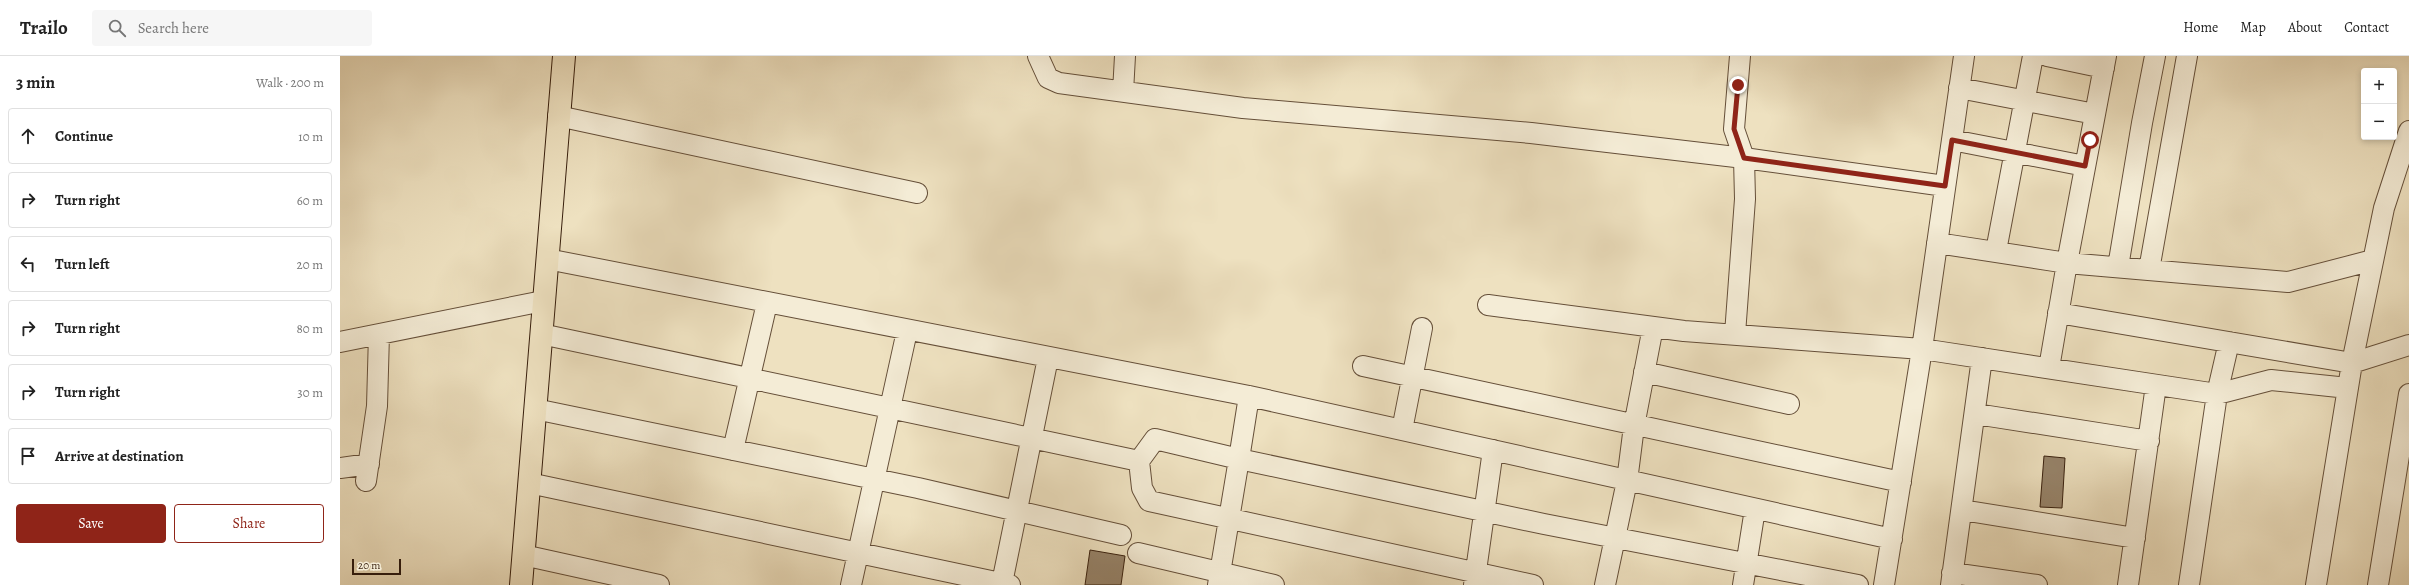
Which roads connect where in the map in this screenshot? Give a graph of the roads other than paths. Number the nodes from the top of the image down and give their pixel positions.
1 (564, 56) edge
2 (1038, 56) edge
3 (1125, 56) edge
4 (1740, 56) edge
5 (1964, 56) edge
6 (2033, 56) edge
7 (2047, 56) edge
8 (2155, 56) edge
9 (2187, 56) edge
10 (2105, 62) edge
11 (1959, 88) junction
12 (1122, 92) junction
13 (2024, 100) junction
14 (2094, 114) junction
15 (558, 116) junction
16 (2408, 128) edge
17 (1952, 140) junction
18 (2016, 152) junction
19 (1744, 158) junction
20 (2085, 166) junction
21 (1945, 186) junction
22 (917, 193) dead end
23 (1937, 243) junction
24 (1996, 251) junction
25 (547, 259) junction
26 (2373, 260) junction
27 (2066, 263) junction
28 (2118, 267) junction
29 (2149, 270) junction
30 (543, 301) junction
31 (768, 304) junction
32 (1488, 305) dead end
33 (2058, 313) junction
34 (1653, 327) junction
35 (1422, 328) dead end
36 (907, 331) junction
37 (379, 334) junction
38 (541, 334) junction
39 (1735, 334) junction
40 (340, 342) edge
41 (2229, 342) junction
42 (2409, 345) edge
43 (1922, 349) junction
44 (1048, 358) junction
45 (1982, 358) junction
46 (2352, 362) junction
47 (1363, 366) dead end
48 (2049, 368) junction
49 (1644, 372) junction
50 (1412, 377) junction
51 (750, 378) junction
52 (2156, 386) junction
53 (2348, 388) junction
54 (2217, 394) junction
55 (2409, 394) edge
56 (1250, 396) junction
57 (1789, 404) dead end
58 (890, 408) junction
59 (535, 409) junction
60 (1976, 414) junction
61 (1634, 426) junction
62 (1402, 430) junction
63 (1031, 438) junction
64 (2149, 441) junction
65 (2405, 448) edge
66 (733, 450) junction
67 (1493, 450) junction
68 (1239, 459) junction
69 (1139, 461) junction
70 (340, 468) edge
71 (874, 479) junction
72 (1627, 481) junction
73 (1901, 482) junction
74 (529, 483) junction
75 (1016, 510) junction
76 (1755, 510) junction
77 (1962, 510) junction
78 (1484, 511) junction
79 (1229, 519) junction
80 (1121, 535) dead end
81 (1616, 538) junction
82 (2135, 538) junction
83 (1892, 539) junction
84 (858, 553) junction
85 (1138, 553) dead end
86 (523, 555) junction
87 (1746, 563) junction
88 (1219, 579) edge
89 (1474, 579) edge
90 (1952, 579) edge
91 (1006, 584) edge
92 (521, 585) edge
93 (659, 585) edge
94 (851, 585) edge
95 (1274, 585) edge
96 (1533, 585) edge
97 (1606, 585) edge
98 (1743, 585) edge
99 (1858, 585) edge
100 (1884, 585) edge
101 (2037, 585) edge
102 (2128, 585) edge
103 (2189, 585) edge
104 (2316, 585) edge
105 (2378, 585) edge

1 - 15 main road
2 - 12 street
3 - 12 street
4 - 19 street
5 - 11 street
6 - 13 street
7 - 10 street
8 - 28 street
9 - 29 street
10 - 14 street
11 - 13 street
11 - 17 street
12 - 19 street
13 - 14 street
13 - 18 street
14 - 20 street
15 - 22 street
15 - 25 main road
16 - 26 street
17 - 18 street
17 - 21 street
18 - 20 street
18 - 24 street
19 - 21 street
19 - 39 street
20 - 27 street
21 - 23 street
23 - 24 street
23 - 43 street
24 - 27 street
25 - 30 main road
25 - 31 street
26 - 29 street
26 - 46 street
27 - 28 street
27 - 33 street
28 - 29 street
30 - 37 street
30 - 38 main road
31 - 36 street
31 - 51 street
32 - 34 street
33 - 41 street
33 - 48 street
34 - 39 street
34 - 49 street
35 - 50 street
36 - 44 street
36 - 58 street
37 - 40 street
37 - 70 street
38 - 51 street
38 - 59 main road
39 - 43 street
41 - 46 street
41 - 54 street
42 - 46 street
43 - 45 street
43 - 73 street
44 - 56 street
44 - 63 street
45 - 48 street
45 - 60 street
46 - 53 street
47 - 50 street
48 - 52 street
49 - 57 street
49 - 61 street
50 - 61 street
50 - 62 street
51 - 58 street
51 - 66 street
52 - 54 street
52 - 64 street
53 - 54 street
53 - 104 street
54 - 103 street
55 - 65 street
56 - 62 street
56 - 68 street
58 - 63 street
58 - 71 street
59 - 66 street
59 - 74 main road
60 - 64 street
60 - 77 street
61 - 72 street
61 - 73 street
62 - 67 street
63 - 69 street
63 - 75 street
64 - 82 street
65 - 105 street
66 - 71 street
67 - 72 street
67 - 78 street
68 - 69 street
68 - 78 street
68 - 79 street
69 - 79 street
71 - 75 street
71 - 84 street
72 - 76 street
72 - 81 street
73 - 83 street
74 - 84 street
74 - 86 main road
75 - 80 street
75 - 91 street
76 - 83 street
76 - 87 street
77 - 82 street
77 - 90 street
78 - 81 street
78 - 89 street
79 - 88 street
79 - 89 street
81 - 87 street
81 - 97 street
82 - 102 street
83 - 100 street
84 - 91 street
84 - 94 street
85 - 88 street
86 - 92 main road
86 - 93 street
87 - 98 street
87 - 99 street
88 - 95 street
89 - 96 street
90 - 101 street

